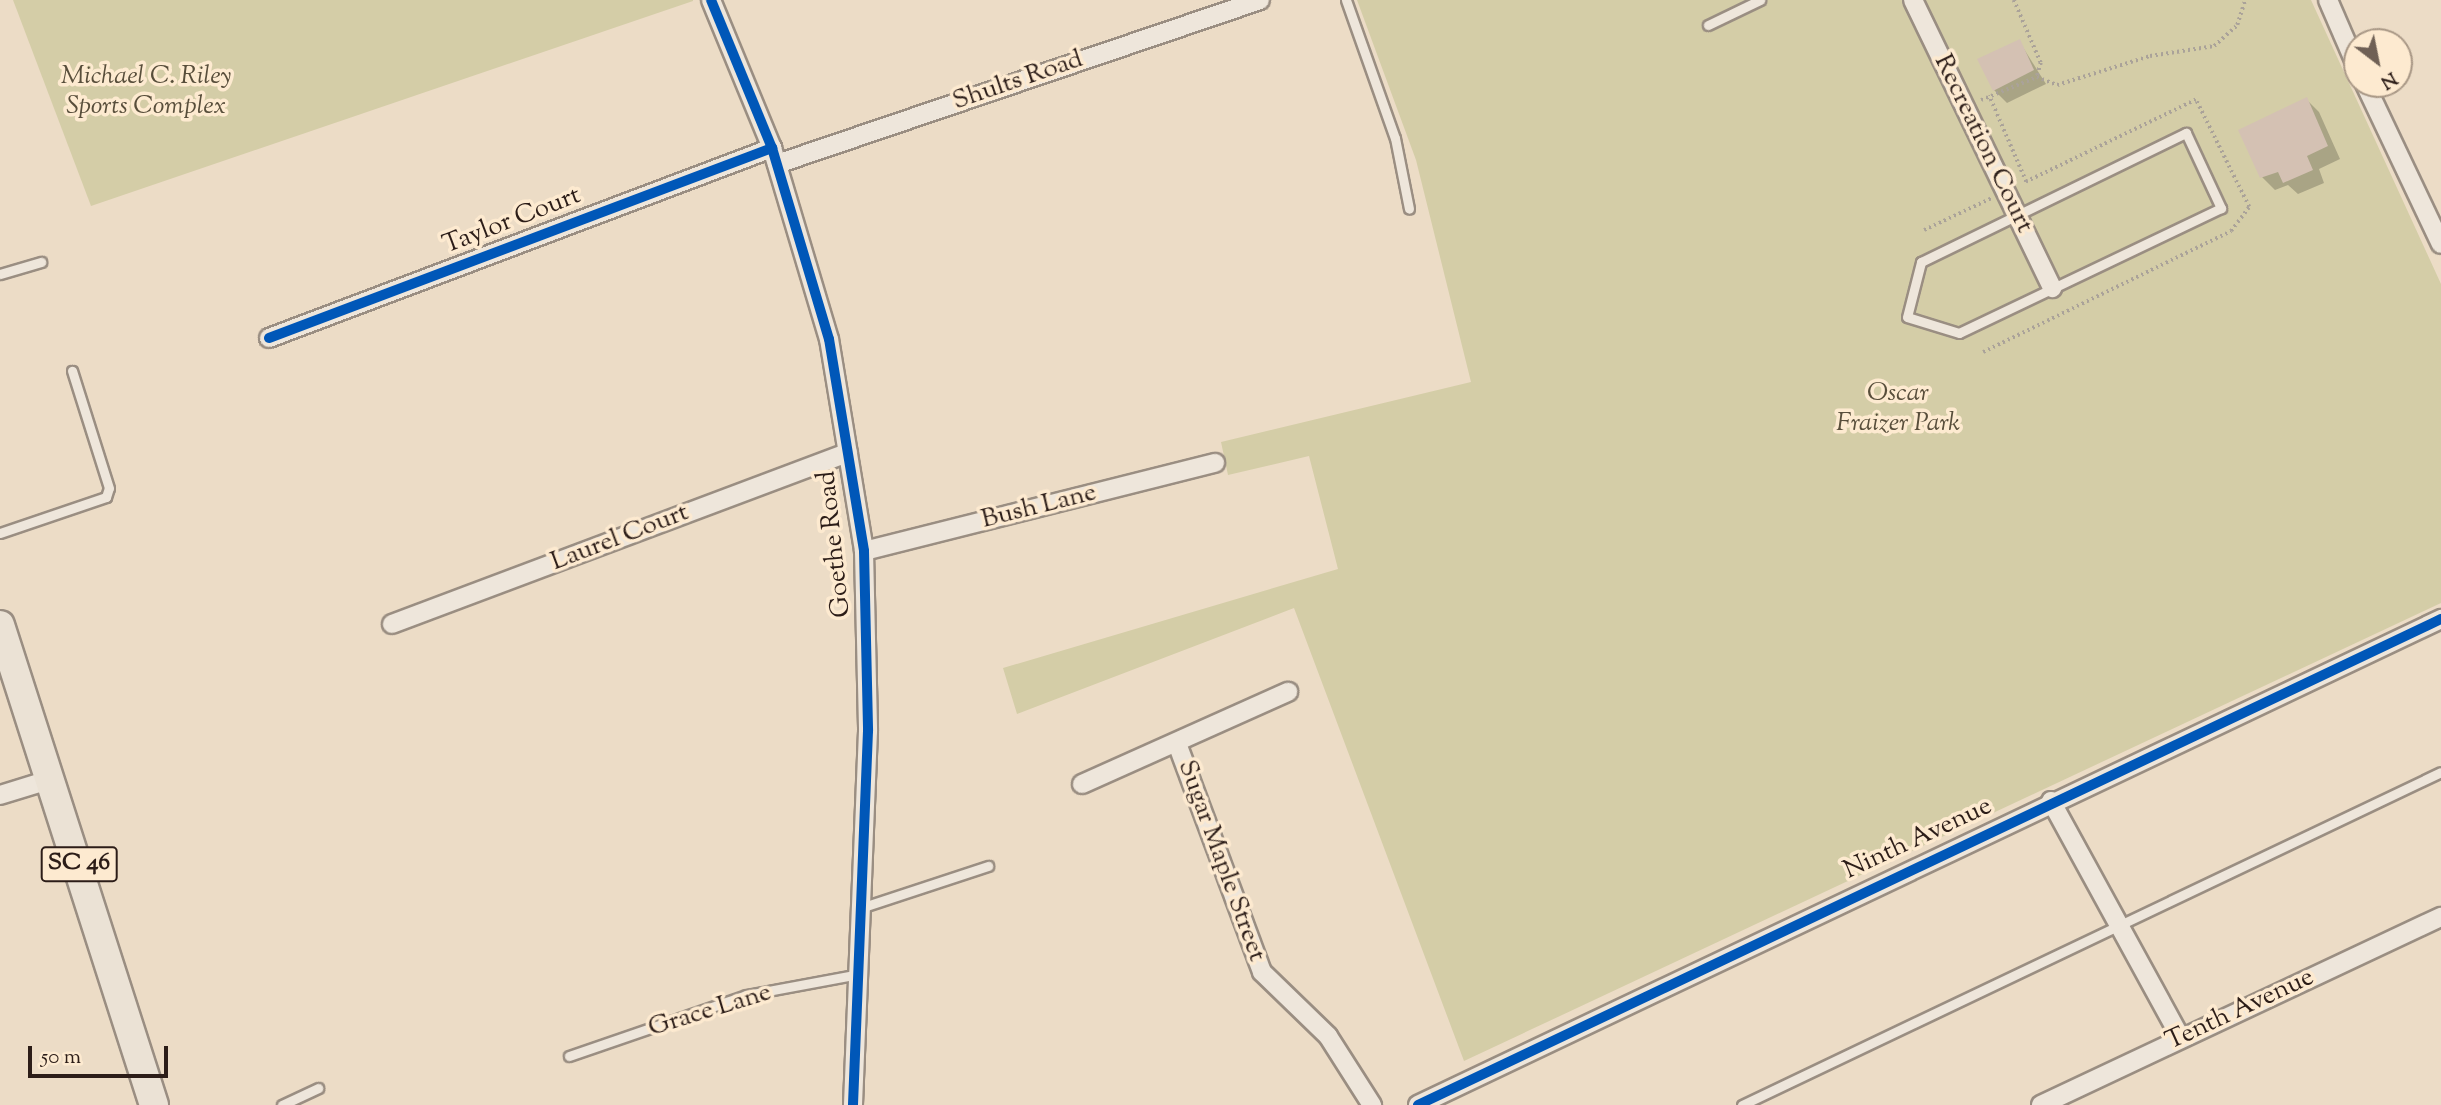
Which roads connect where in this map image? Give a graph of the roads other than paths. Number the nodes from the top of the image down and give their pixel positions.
1 (711, 0) edge
2 (1260, 0) edge
3 (1346, 0) edge
4 (1760, 0) edge
5 (1913, 0) edge
6 (2328, 0) edge
7 (1707, 25) dead end
8 (2343, 35) edge
9 (2372, 98) edge
10 (774, 156) junction
11 (1409, 209) dead end
12 (2017, 214) junction
13 (2441, 244) edge
14 (41, 262) dead end
15 (0, 274) edge
16 (2052, 288) junction
17 (269, 338) dead end
18 (72, 371) dead end
19 (848, 453) junction
20 (1215, 463) dead end
21 (0, 533) edge
22 (864, 551) junction
23 (2441, 619) edge
24 (392, 624) dead end
25 (0, 625) edge
26 (1288, 692) dead end
27 (1178, 746) junction
28 (2441, 772) edge
29 (52, 779) junction
30 (1082, 784) dead end
31 (0, 795) edge
32 (2051, 801) junction
33 (989, 866) dead end
34 (858, 909) junction
35 (2441, 917) edge
36 (2118, 925) junction
37 (854, 975) junction
38 (2180, 1037) junction
39 (569, 1056) dead end
40 (318, 1088) dead end
41 (154, 1105) edge
42 (282, 1105) edge
43 (853, 1105) edge
44 (1372, 1105) edge
45 (1418, 1105) edge
46 (1742, 1105) edge
47 (2041, 1105) edge

1 - 10 street, Goethe Road
2 - 10 street, Shults Road
3 - 11 lane
4 - 7 lane
5 - 12 street, Recreation Court
6 - 8 street
9 - 13 street
10 - 17 street, Taylor Court
10 - 19 street, Goethe Road
12 - 16 street, Recreation Court
12 - 16 lane
12 - 16 lane
14 - 15 lane
18 - 21 lane
19 - 22 street, Goethe Road
19 - 24 street, Laurel Court
20 - 22 street, Bush Lane
22 - 34 street, Goethe Road
23 - 32 street, Ninth Avenue
25 - 29 main road, SC 46
26 - 27 street
27 - 30 street
27 - 44 street, Sugar Maple Street
28 - 36 lane
29 - 31 street
29 - 41 main road, SC 46
32 - 36 street
32 - 45 street, Ninth Avenue
33 - 34 lane
34 - 37 street, Goethe Road
35 - 38 street, Tenth Avenue
36 - 38 street
36 - 46 lane
37 - 39 lane, Grace Lane
37 - 43 street, Goethe Road
38 - 47 street, Tenth Avenue
40 - 42 lane

